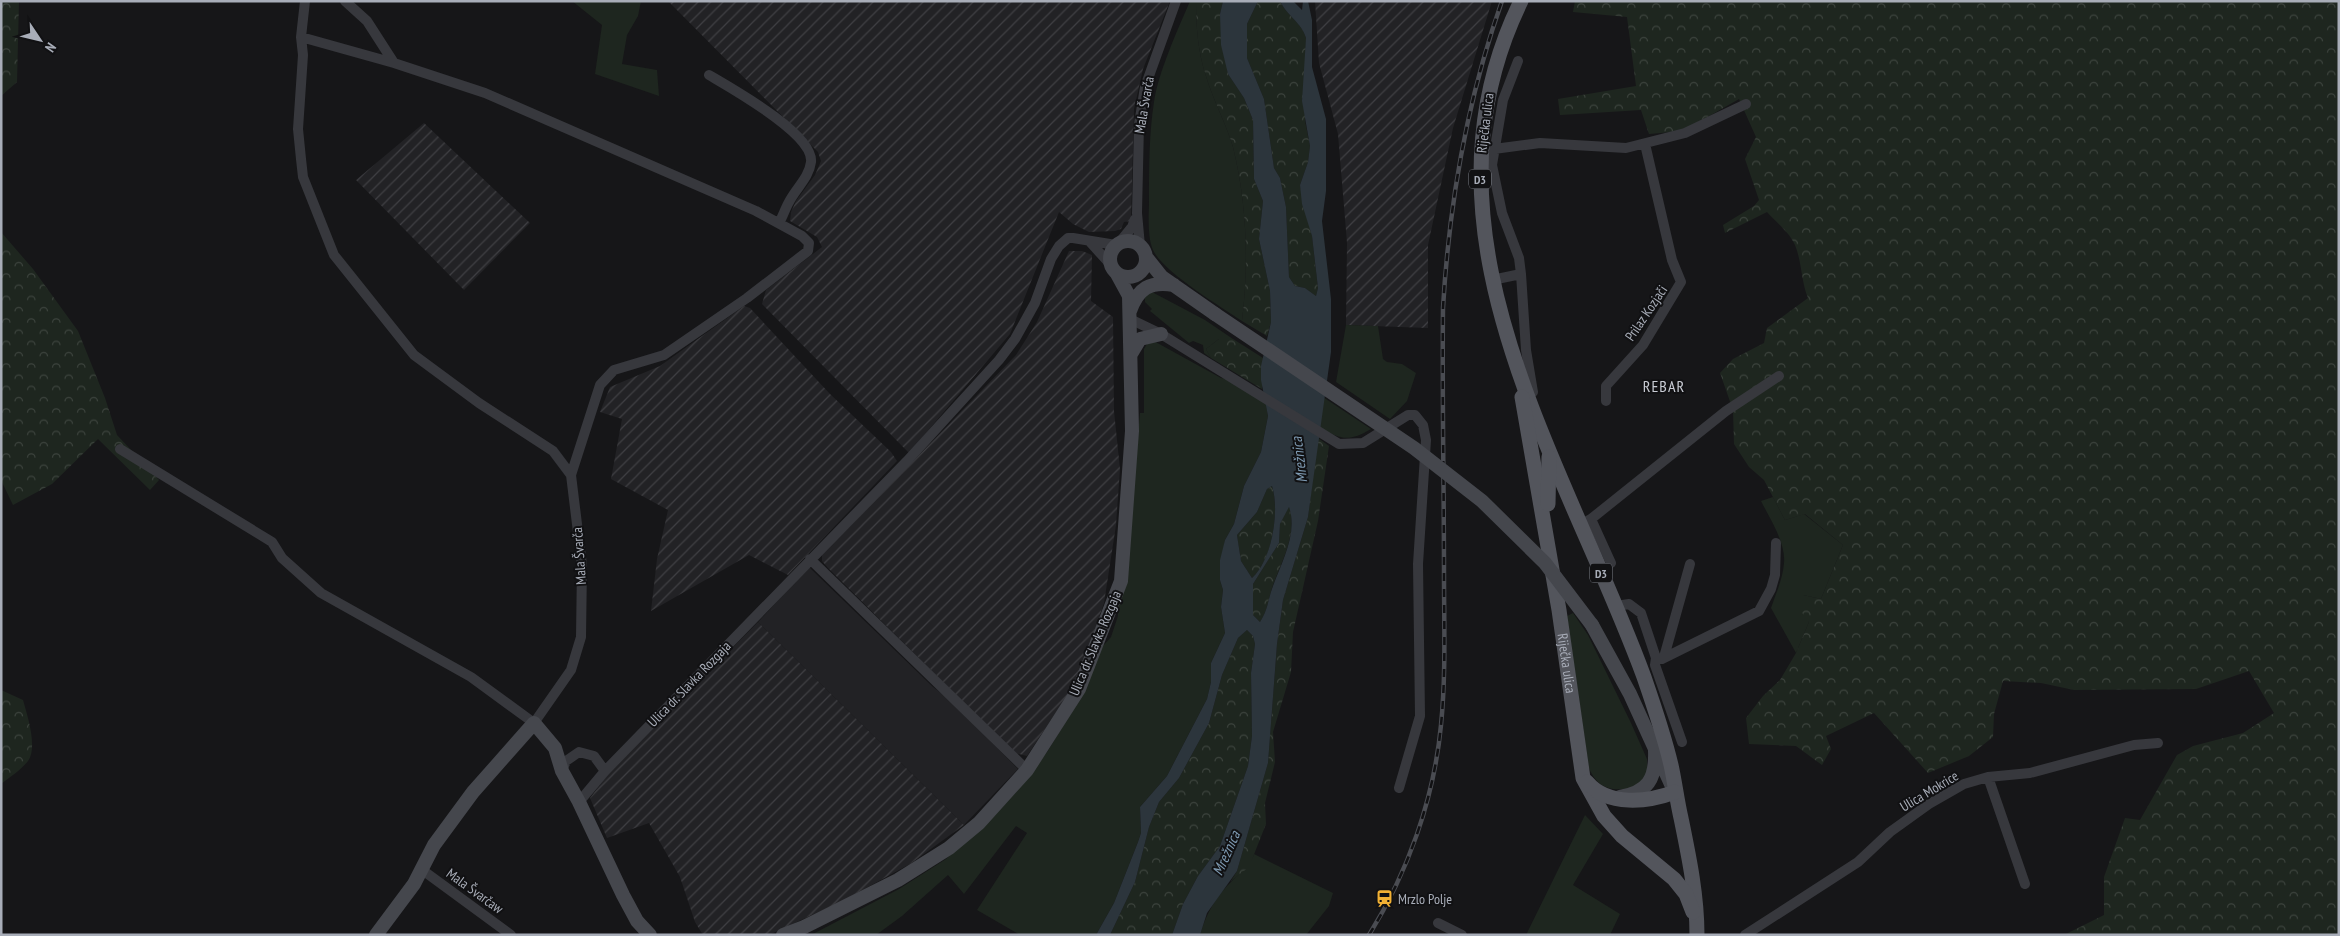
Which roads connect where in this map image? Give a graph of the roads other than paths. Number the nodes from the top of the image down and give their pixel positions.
1 (305, 1) edge
2 (345, 1) edge
3 (1176, 1) edge
4 (1521, 1) edge
5 (301, 38) junction
6 (1518, 62) dead end
7 (394, 63) junction
8 (709, 74) dead end
9 (1746, 104) dead end
10 (1645, 144) junction
11 (1494, 149) junction
12 (1137, 213) junction
13 (779, 223) junction
14 (1090, 242) junction
15 (1117, 244) junction
16 (1143, 251) junction
17 (1114, 269) junction
18 (1139, 273) junction
19 (1521, 274) junction
20 (1162, 277) junction
21 (1492, 280) junction
22 (1174, 285) junction
23 (1129, 296) junction
24 (1130, 317) junction
25 (1161, 334) junction
26 (1131, 354) junction
27 (1515, 359) junction
28 (1778, 376) dead end
29 (1606, 401) dead end
30 (1540, 427) junction
31 (120, 450) dead end
32 (1550, 454) junction
33 (571, 475) junction
34 (1586, 522) junction
35 (1776, 543) dead end
36 (1549, 550) junction
37 (810, 559) junction
38 (1610, 564) dead end
39 (1690, 564) dead end
40 (1616, 606) junction
41 (1660, 658) junction
42 (534, 723) junction
43 (1682, 742) dead end
44 (2158, 743) dead end
45 (1655, 748) junction
46 (605, 770) junction
47 (1026, 770) junction
48 (562, 771) junction
49 (1988, 777) junction
50 (1583, 778) junction
51 (1399, 788) dead end
52 (1675, 792) junction
53 (1616, 798) junction
54 (579, 802) junction
55 (421, 869) junction
56 (2025, 884) dead end
57 (1438, 923) dead end
58 (1697, 931) edge
59 (376, 935) edge
60 (511, 935) edge
61 (650, 935) edge
62 (782, 935) edge
63 (1462, 935) edge
64 (1745, 935) edge

1 - 5 street
2 - 7 street
3 - 12 street, Mala Švarča
4 - 21 main road, Riječka ulica / D3
5 - 7 street
5 - 33 street
6 - 11 street, Riječka ulica
7 - 13 street
8 - 13 street
9 - 10 street
10 - 11 street
10 - 29 street, Prilaz Kozjači
11 - 19 street, Riječka ulica
12 - 15 street
12 - 16 street, Mala Švarča
13 - 33 street, Mala Švarča
14 - 15 street
14 - 17 street
14 - 37 street, Ulica dr. Slavka Rozgaja
15 - 16 street
15 - 17 street
16 - 18 street
16 - 20 street
17 - 18 street
17 - 23 street, Ulica dr. Slavka Rozgaja
18 - 20 street
18 - 23 street, Ulica dr. Slavka Rozgaja
19 - 21 street
19 - 30 street, Riječka ulica
20 - 22 street
21 - 27 main road, Riječka ulica / D3
22 - 24 street
22 - 45 street, bridge
23 - 24 street, Ulica dr. Slavka Rozgaja
24 - 25 street
24 - 26 street, Ulica dr. Slavka Rozgaja
25 - 26 street
25 - 51 street
26 - 47 street, Ulica dr. Slavka Rozgaja
27 - 30 main road, Riječka ulica / D3
27 - 36 main road, Riječka ulica / D3
28 - 34 street
30 - 32 main road, Riječka ulica / D3
31 - 42 street
32 - 34 main road, Riječka ulica / D3
32 - 36 main road
33 - 42 street, Mala Švarča
34 - 38 street
34 - 40 main road, Riječka ulica / D3
35 - 41 street
36 - 50 main road, Riječka ulica / D3
37 - 46 street, Ulica dr. Slavka Rozgaja
37 - 47 street
39 - 41 street
40 - 41 street
40 - 52 main road, Riječka ulica / D3
41 - 43 street
42 - 48 street
42 - 55 street, Mala Švarča
44 - 49 street, Ulica Mokrice
45 - 52 street
45 - 53 street
46 - 48 street
46 - 54 street, Ulica dr. Slavka Rozgaja
47 - 62 street, Ulica dr. Slavka Rozgaja
48 - 54 street
49 - 56 street
49 - 64 street, Ulica Mokrice
50 - 53 main road
50 - 58 main road, Riječka ulica / D3
52 - 53 main road
52 - 58 main road, Riječka ulica / D3
54 - 61 street
55 - 59 street, Mala Švarča
55 - 60 street, Mala Švarčaw
57 - 63 street

